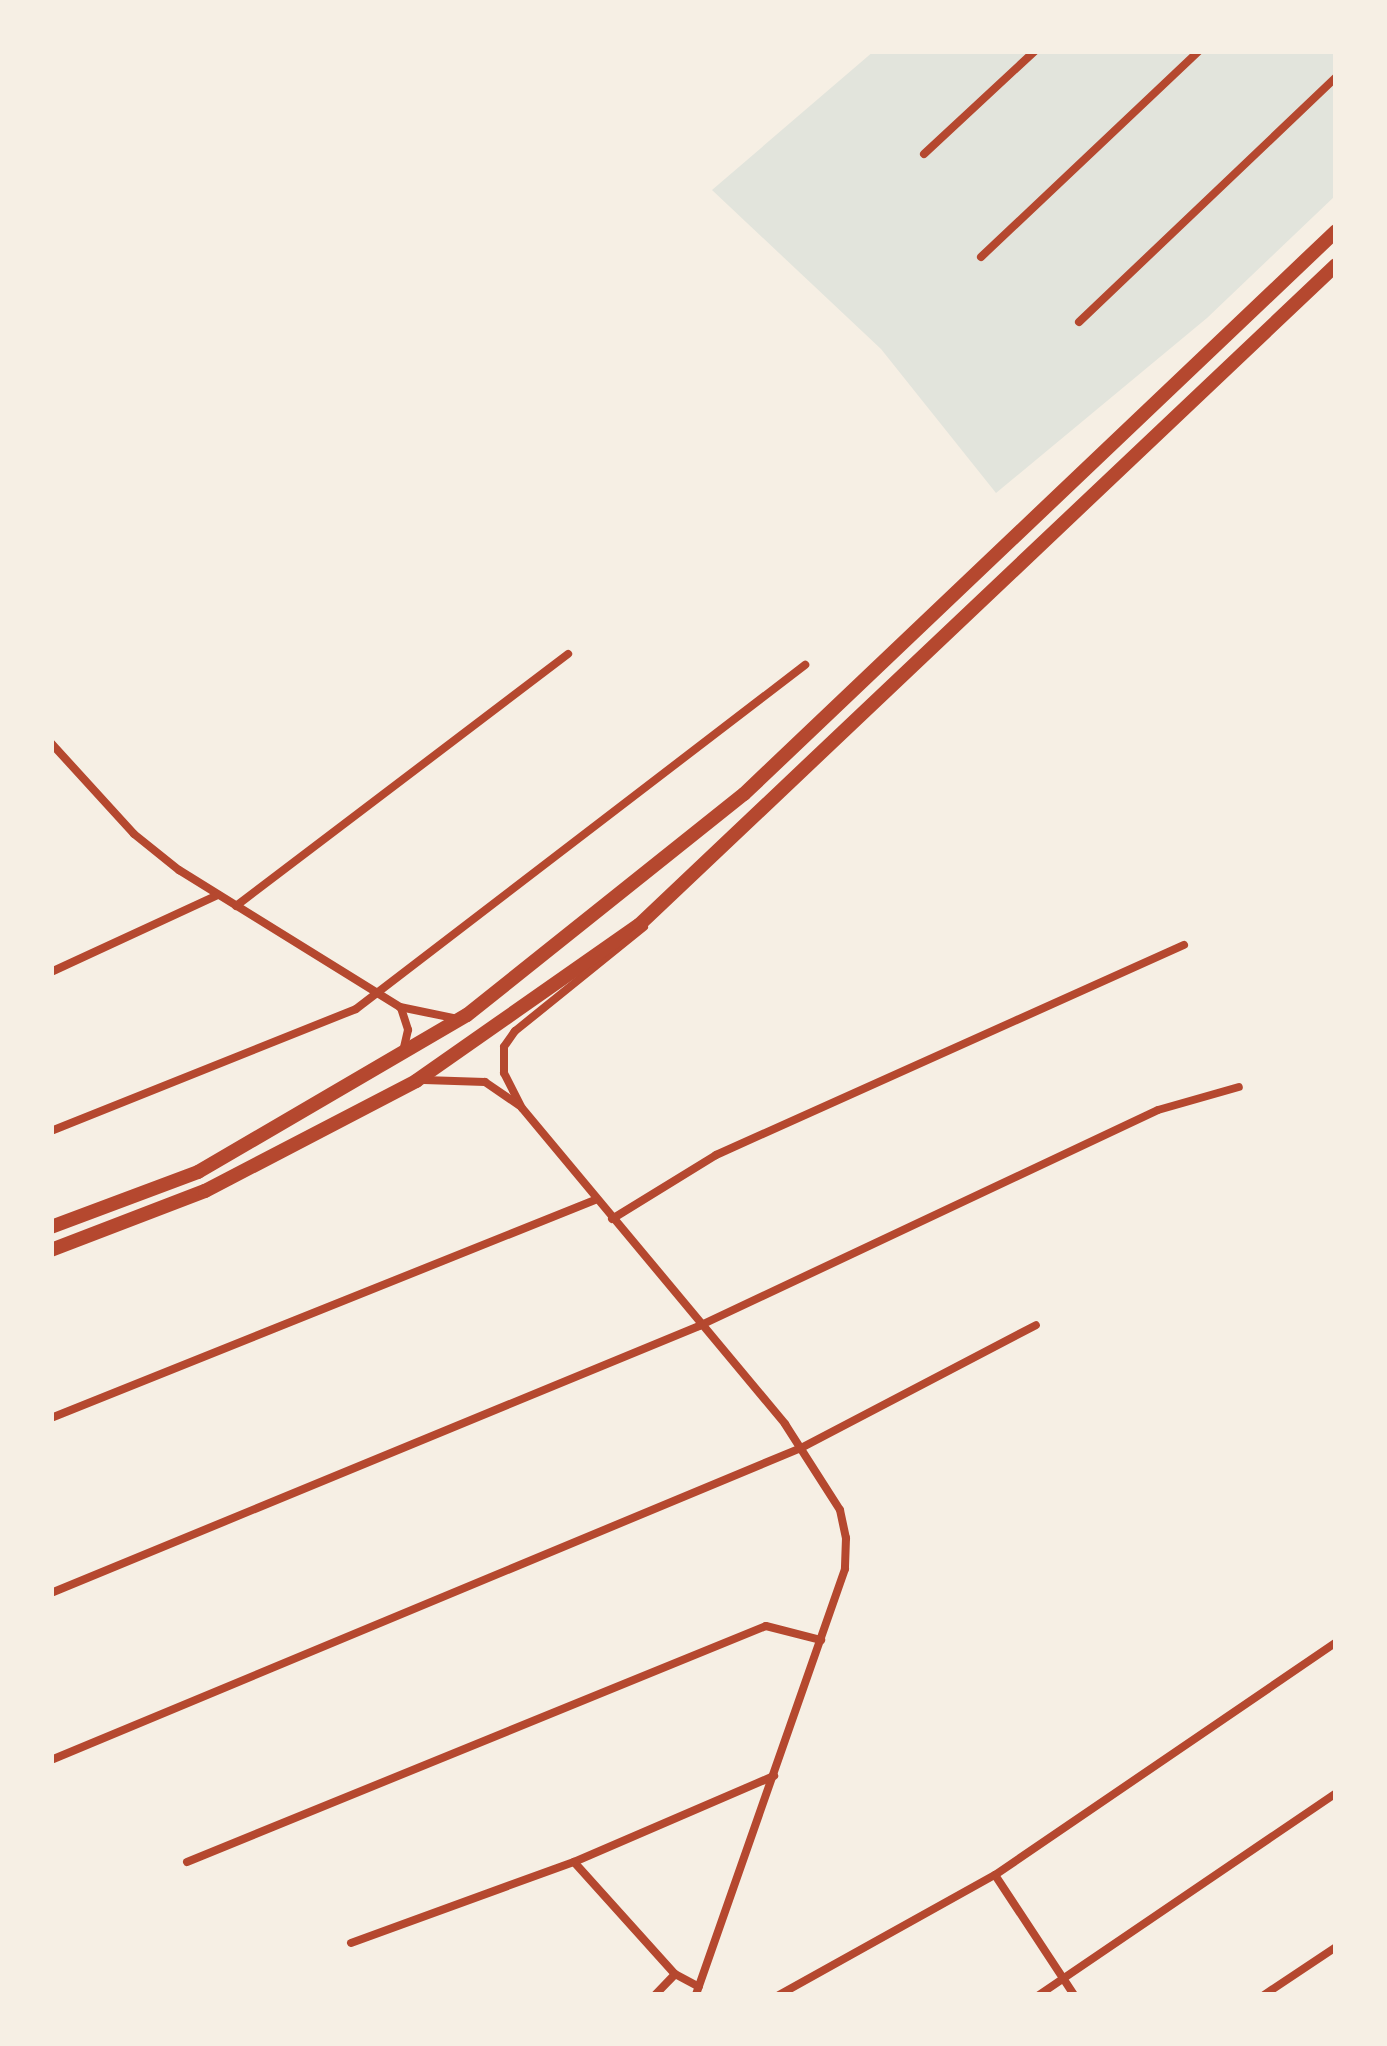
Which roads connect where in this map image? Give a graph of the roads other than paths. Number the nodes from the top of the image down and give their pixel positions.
1 (1036, 51) edge
2 (1199, 51) edge
3 (1336, 77) edge
4 (924, 154) dead end
5 (1336, 231) edge
6 (981, 257) dead end
7 (1336, 266) edge
8 (1079, 322) dead end
9 (568, 654) dead end
10 (805, 665) dead end
11 (51, 743) edge
12 (220, 894) junction
13 (668, 898) junction
14 (236, 905) junction
15 (1184, 945) dead end
16 (51, 972) edge
17 (383, 990) junction
18 (400, 1007) junction
19 (467, 1015) junction
20 (398, 1061) junction
21 (416, 1081) junction
22 (1239, 1088) dead end
23 (522, 1108) junction
24 (51, 1131) edge
25 (596, 1200) junction
26 (612, 1219) junction
27 (51, 1227) edge
28 (51, 1250) edge
29 (1036, 1325) dead end
30 (699, 1326) junction
31 (51, 1418) edge
32 (801, 1448) junction
33 (51, 1593) edge
34 (820, 1640) junction
35 (1336, 1642) edge
36 (51, 1760) edge
37 (775, 1775) junction
38 (1336, 1793) edge
39 (187, 1862) dead end
40 (574, 1862) junction
41 (995, 1875) junction
42 (351, 1942) dead end
43 (1336, 1946) edge
44 (674, 1974) junction
45 (1064, 1980) junction
46 (698, 1991) edge
47 (656, 1995) edge
48 (779, 1995) edge
49 (1039, 1995) edge
50 (1073, 1995) edge
51 (1264, 1995) edge

1 - 4 street
2 - 6 street
3 - 8 street
5 - 19 main road
7 - 13 main road
9 - 14 street
10 - 17 street
11 - 12 street
12 - 14 street
12 - 16 street
13 - 21 main road
13 - 23 street
14 - 17 street
15 - 26 street
17 - 18 street
17 - 24 street
18 - 19 street
18 - 20 street
19 - 20 main road
20 - 27 main road
21 - 23 street
21 - 28 main road
22 - 30 street
23 - 25 street
25 - 26 street
25 - 31 street
26 - 30 street
29 - 32 street
30 - 32 street
30 - 33 street
32 - 34 street
32 - 36 street
34 - 37 street
34 - 39 street
35 - 41 street
37 - 40 street
37 - 46 street
38 - 45 street
40 - 42 street
40 - 44 street
41 - 45 street
41 - 48 street
43 - 51 street
44 - 46 street
44 - 47 street
45 - 49 street
45 - 50 street

